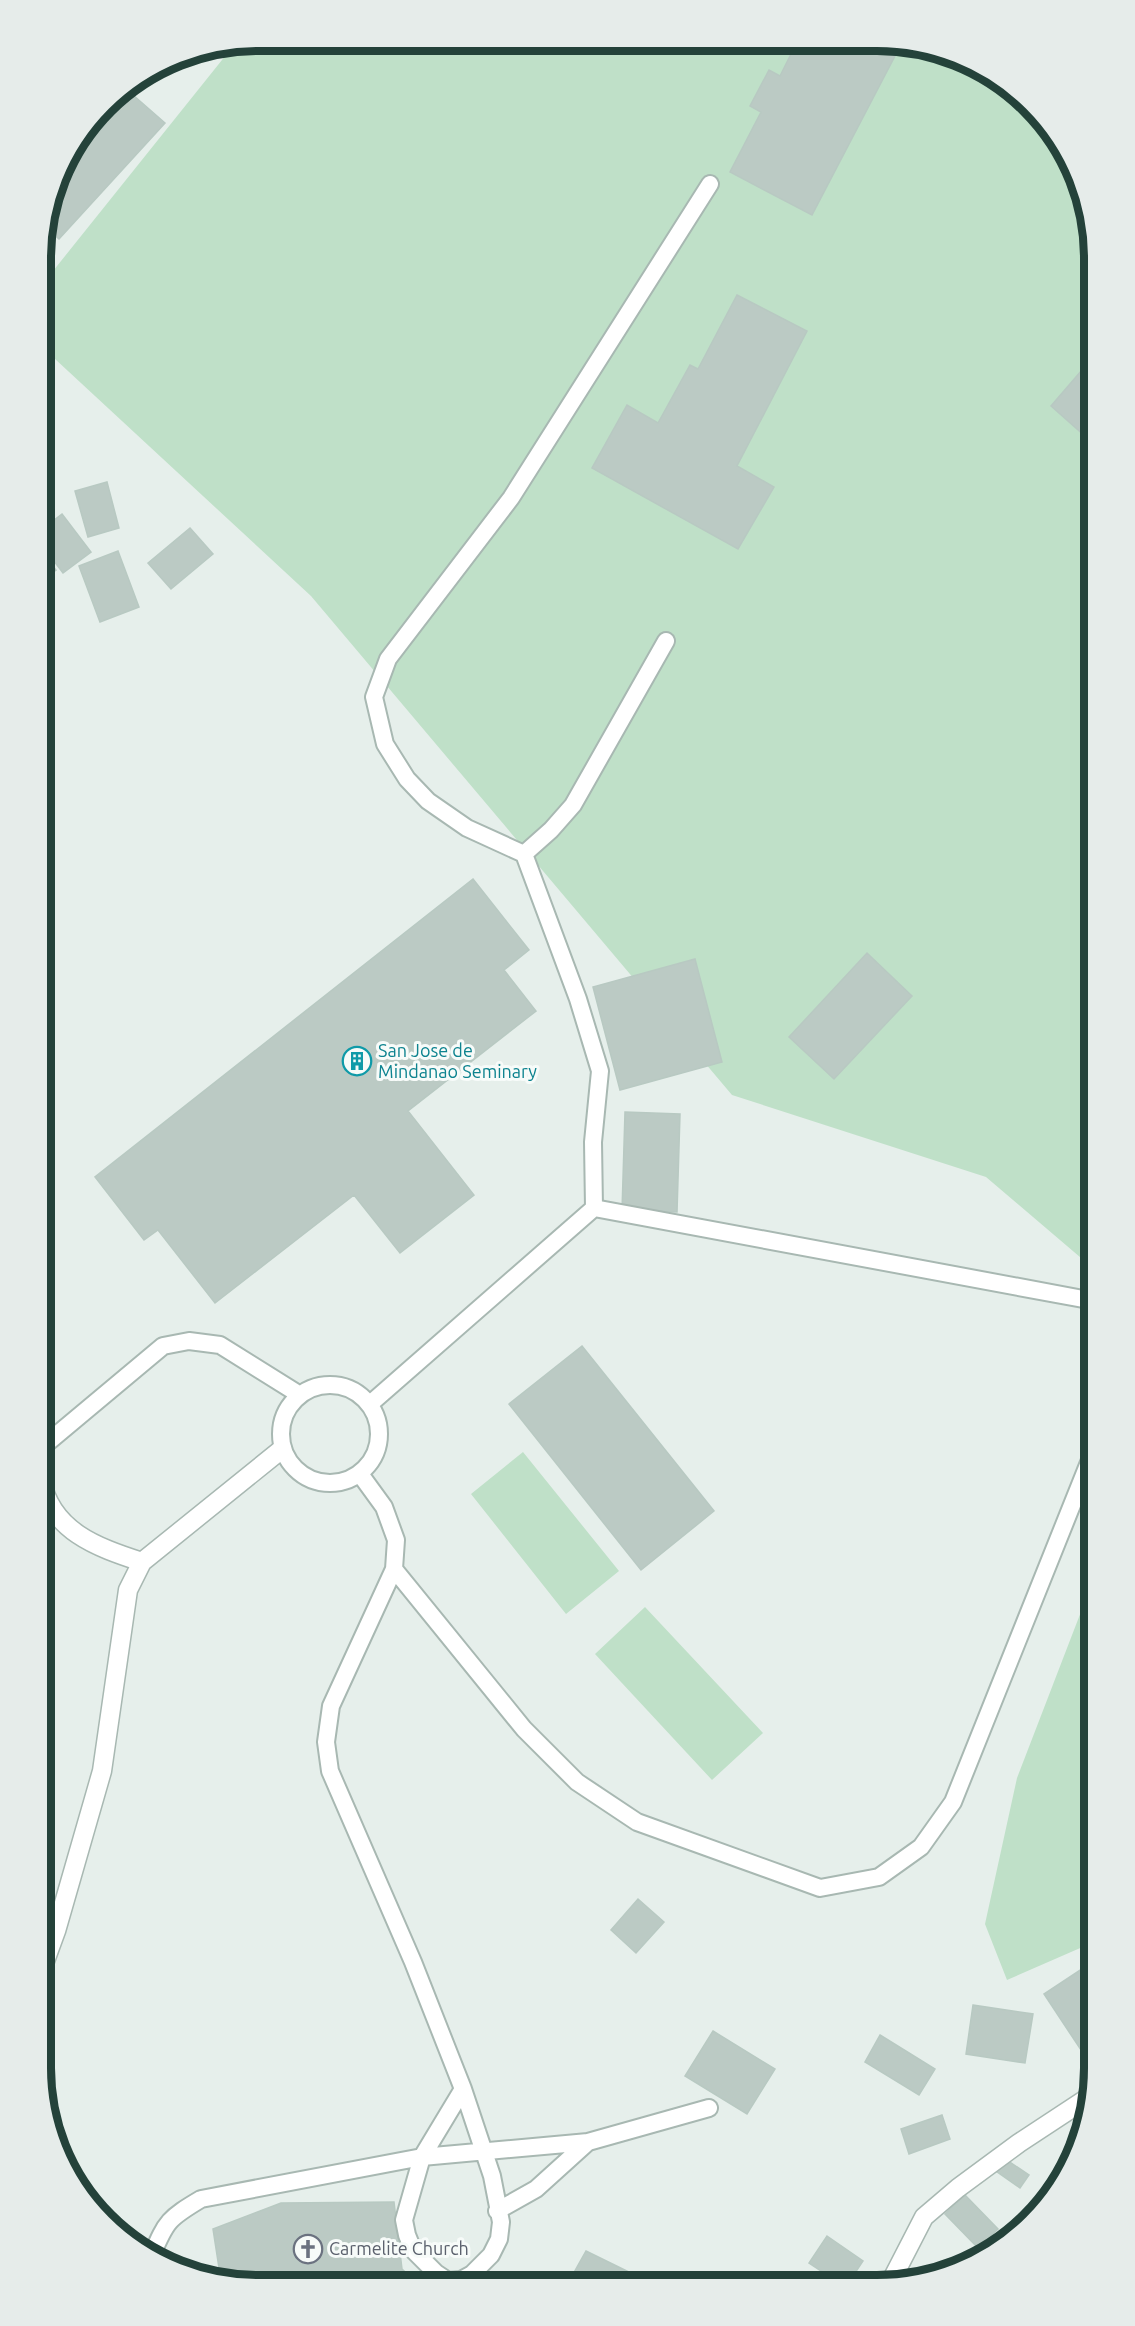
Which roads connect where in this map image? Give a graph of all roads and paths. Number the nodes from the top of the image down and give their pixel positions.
1 (710, 184) dead end
2 (666, 640) dead end
3 (524, 854) junction
4 (594, 1208) junction
5 (1084, 1299) edge
6 (300, 1395) junction
7 (370, 1404) junction
8 (51, 1440) edge
9 (282, 1449) junction
10 (360, 1474) junction
11 (1084, 1475) edge
12 (51, 1507) edge
13 (142, 1562) junction
14 (394, 1569) junction
15 (51, 1944) edge
16 (464, 2089) junction
17 (1081, 2102) edge
18 (709, 2108) dead end
19 (588, 2142) junction
20 (485, 2150) junction
21 (422, 2157) junction
22 (497, 2211) junction
23 (155, 2248) edge
24 (895, 2274) edge
25 (439, 2275) edge
26 (470, 2275) edge

1 - 3 lane
2 - 3 lane
3 - 4 lane
4 - 5 lane
4 - 7 lane
6 - 7 lane
6 - 8 lane
6 - 9 lane
7 - 10 lane
9 - 10 lane
9 - 13 street
10 - 14 lane
11 - 14 lane
12 - 13 street
13 - 15 street
14 - 16 lane
16 - 20 lane
16 - 21 lane
17 - 24 street
18 - 19 lane
19 - 20 lane
19 - 22 lane
20 - 21 lane
20 - 22 lane
21 - 23 lane
21 - 25 lane
22 - 26 lane

